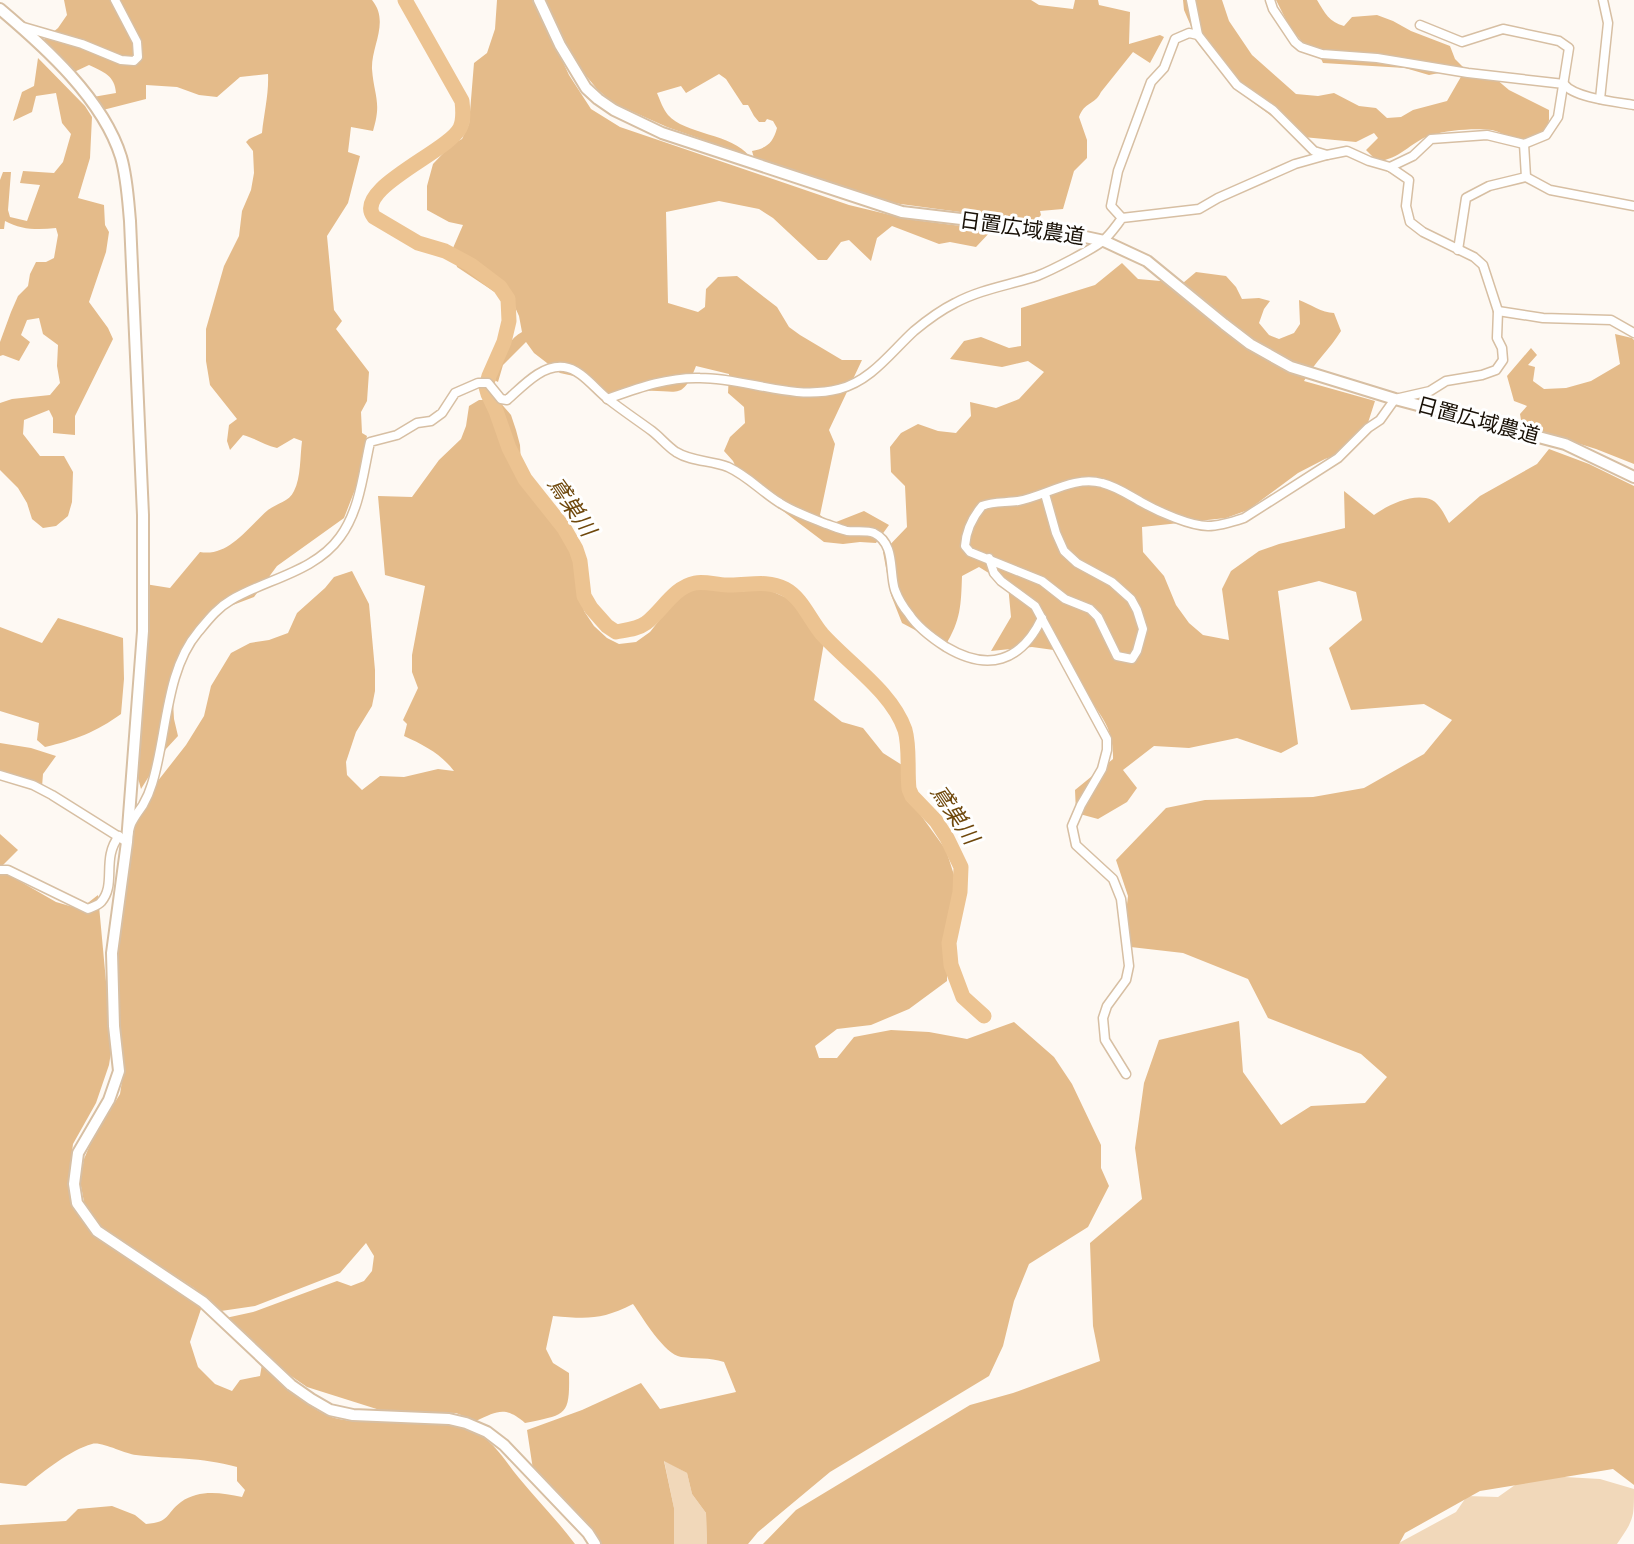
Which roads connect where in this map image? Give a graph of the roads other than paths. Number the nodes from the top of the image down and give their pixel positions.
1 (115, 0) edge
2 (539, 0) edge
3 (1191, 0) edge
4 (1270, 0) edge
5 (1602, 0) edge
6 (0, 9) edge
7 (1420, 25) dead end
8 (20, 26) junction
9 (1198, 35) junction
10 (1564, 84) junction
11 (1600, 99) junction
12 (1634, 105) edge
13 (1524, 144) junction
14 (1327, 155) junction
15 (1390, 167) junction
16 (1526, 177) junction
17 (1634, 206) edge
18 (1122, 218) junction
19 (1104, 241) junction
20 (1458, 250) junction
21 (1498, 311) junction
22 (1634, 333) edge
23 (608, 399) junction
24 (1395, 399) junction
25 (1634, 477) edge
26 (1045, 494) junction
27 (989, 558) junction
28 (1042, 618) junction
29 (0, 775) edge
30 (123, 839) junction
31 (0, 870) edge
32 (1126, 1074) dead end
33 (595, 1544) edge

1 - 8 street
2 - 19 street, 日置広域農道
3 - 9 street
4 - 10 street
5 - 11 street
6 - 8 street
7 - 10 street
8 - 30 street
9 - 14 street
9 - 18 street
10 - 11 street
10 - 13 street
11 - 12 street
13 - 15 street
13 - 16 street
14 - 15 street
14 - 18 street
15 - 20 street
16 - 17 street
16 - 20 street
18 - 19 street
19 - 23 street
19 - 24 street, 日置広域農道
20 - 21 street
21 - 22 street
21 - 24 street
23 - 28 street
23 - 30 street
24 - 25 street, 日置広域農道
24 - 26 street
26 - 27 street
26 - 27 street
27 - 28 street
28 - 32 street
29 - 30 street
30 - 31 street
30 - 33 street

